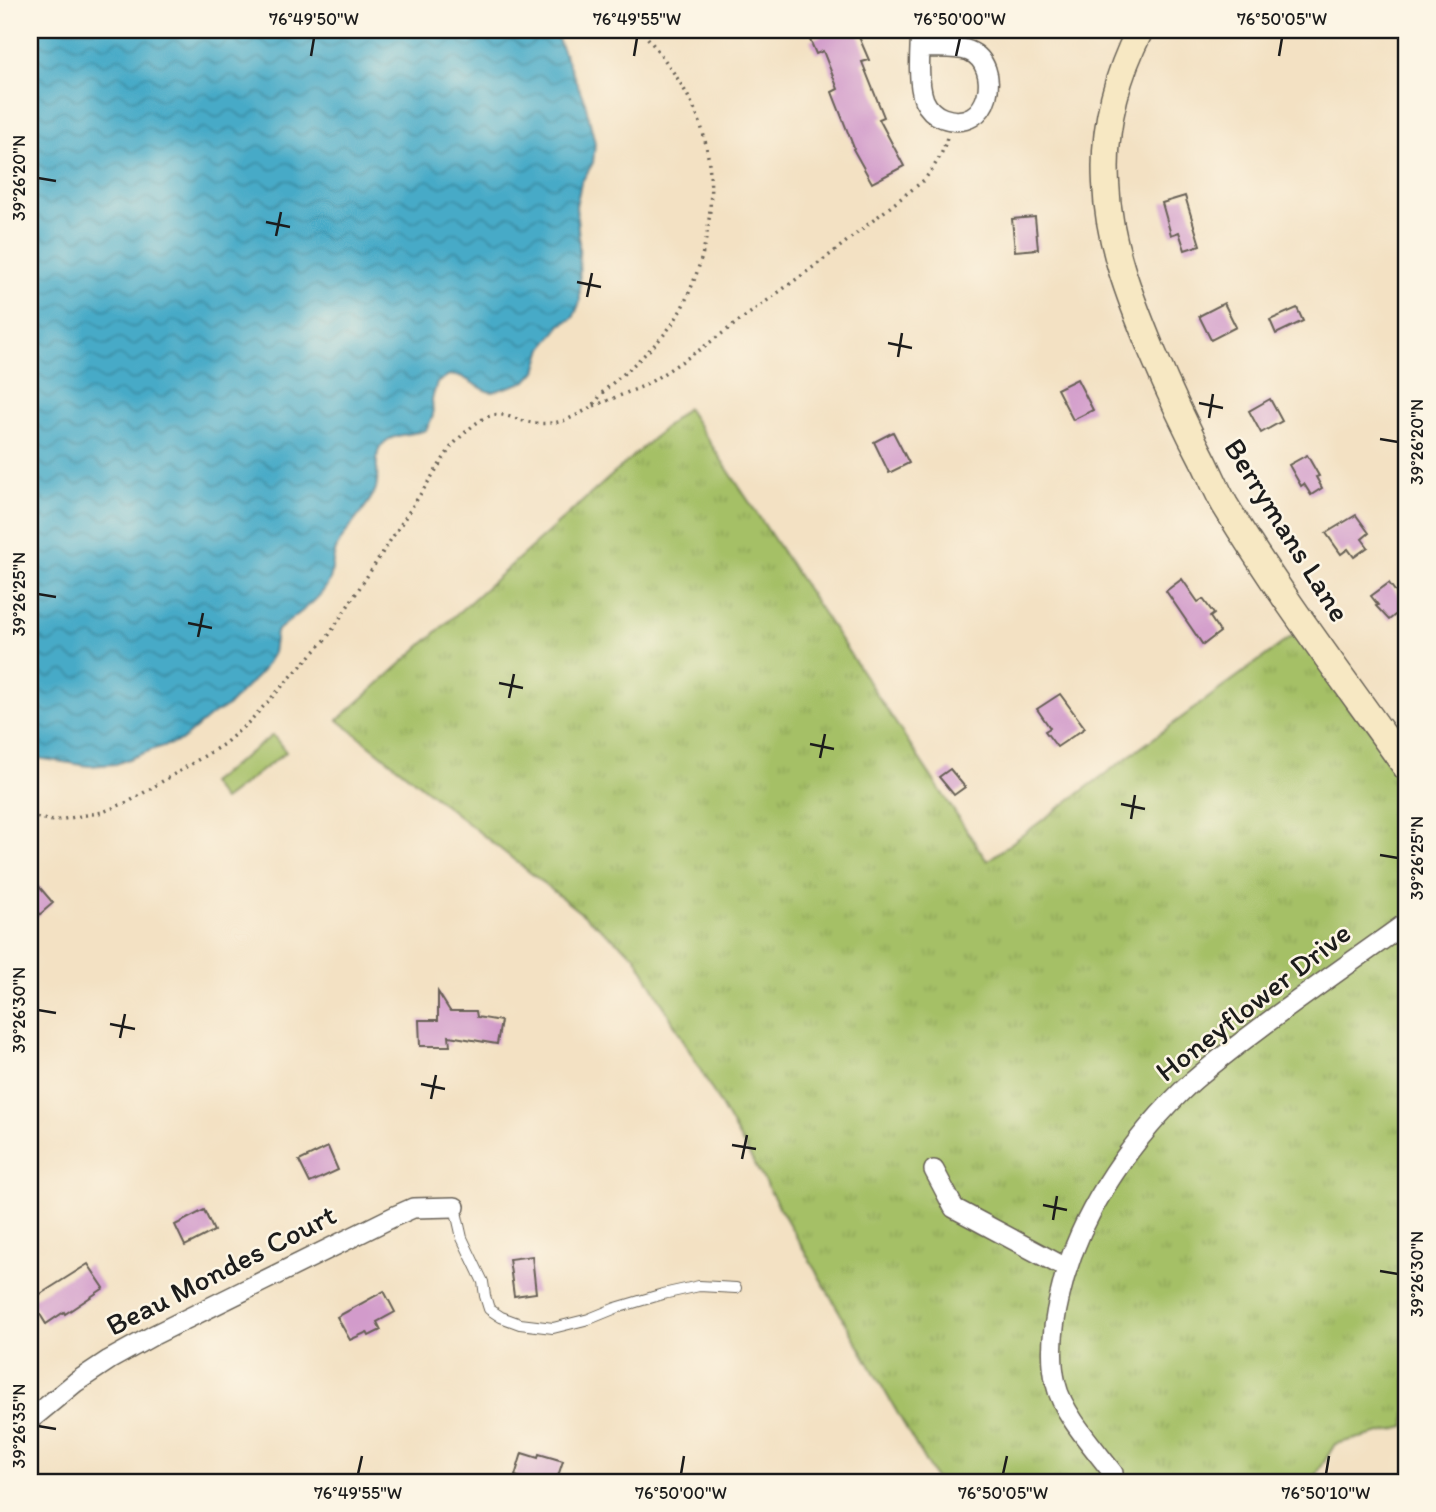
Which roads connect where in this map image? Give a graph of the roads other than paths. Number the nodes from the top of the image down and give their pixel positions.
1 (1140, 30) edge
2 (921, 39) edge
3 (1406, 767) edge
4 (1406, 923) edge
5 (934, 1170) dead end
6 (454, 1207) joint
7 (1066, 1268) junction
8 (736, 1288) dead end
9 (30, 1420) edge
10 (1113, 1473) dead end

1 - 3 street, Berrymans Lane
2 - 2 street
4 - 7 street, Honeyflower Drive
5 - 7 street
6 - 8 lane
6 - 9 street, Beau Mondes Court
7 - 10 street, Honeyflower Drive

